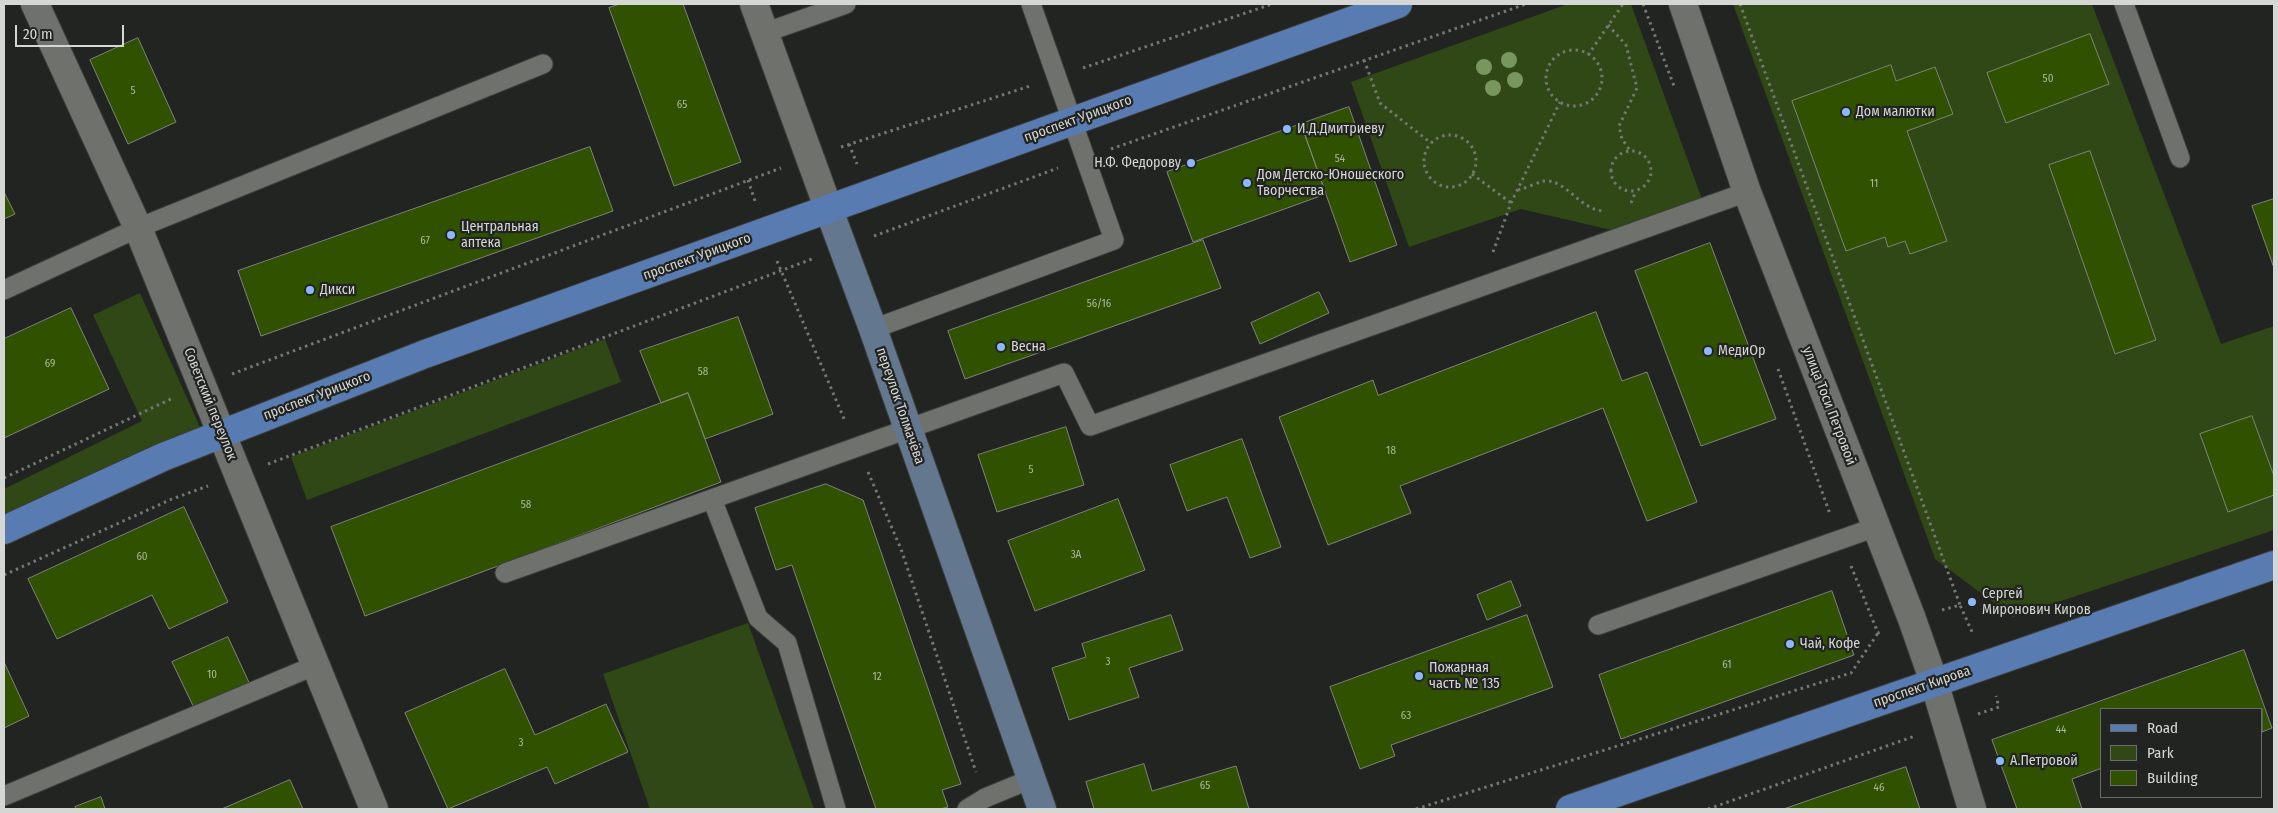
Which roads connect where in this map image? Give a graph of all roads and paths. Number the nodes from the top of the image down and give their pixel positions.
1 (35, 4) edge
2 (754, 4) edge
3 (846, 4) edge
4 (1031, 4) edge
5 (1272, 4) edge
6 (1398, 4) edge
7 (1526, 4) edge
8 (1623, 4) edge
9 (1683, 4) edge
10 (1740, 4) edge
11 (2124, 4) edge
12 (1608, 25) junction
13 (764, 33) junction
14 (1588, 54) junction
15 (1364, 60) junction
16 (543, 64) dead end
17 (1056, 77) junction
18 (1560, 102) junction
19 (1071, 120) junction
20 (1431, 144) junction
21 (1632, 152) junction
22 (810, 157) junction
23 (1085, 158) junction
24 (2180, 158) dead end
25 (1472, 174) junction
26 (748, 180) junction
27 (1517, 191) junction
28 (1636, 191) junction
29 (1748, 192) junction
30 (1511, 203) junction
31 (1630, 206) dead end
32 (829, 210) junction
33 (1605, 212) dead end
34 (1504, 221) dead end
35 (138, 228) junction
36 (766, 232) junction
37 (843, 248) junction
38 (781, 272) junction
39 (4, 290) edge
40 (873, 329) junction
41 (202, 385) junction
42 (908, 429) junction
43 (221, 433) junction
44 (857, 448) junction
45 (238, 475) junction
46 (4, 478) edge
47 (712, 499) junction
48 (1876, 527) junction
49 (4, 530) edge
50 (2274, 565) edge
51 (505, 573) dead end
52 (4, 576) edge
53 (1960, 605) dead end
54 (1598, 625) dead end
55 (1878, 633) dead end
56 (316, 665) junction
57 (1934, 682) junction
58 (1946, 726) junction
59 (1031, 779) junction
60 (4, 796) edge
61 (985, 798) junction
62 (374, 809) edge
63 (836, 809) edge
64 (967, 809) edge
65 (1042, 809) edge
66 (1416, 809) edge
67 (1570, 809) edge
68 (1708, 809) edge
69 (1972, 809) edge

1 - 35 street, Советский переулок
2 - 13 street, переулок Толмачёва
3 - 13 lane
4 - 17 lane
5 - 17 path
6 - 19 main road, проспект Урицкого
7 - 15 path
8 - 12 path
9 - 29 street, улица Тоси Петровой
10 - 53 path
11 - 24 lane
12 - 14 path
12 - 21 path
13 - 22 street, переулок Толмачёва
14 - 18 path
14 - 18 path
15 - 20 path
15 - 23 path
16 - 35 lane
17 - 19 lane
17 - 22 path
18 - 27 path
19 - 23 lane
19 - 32 main road, проспект Урицкого
20 - 25 path
20 - 25 path
21 - 28 path
21 - 28 path
22 - 26 path
22 - 32 street, переулок Толмачёва
23 - 37 path
23 - 40 lane
25 - 30 path
26 - 36 path
26 - 41 path
27 - 30 path
27 - 33 path
28 - 31 path
29 - 42 lane
29 - 48 street, улица Тоси Петровой
30 - 34 path
32 - 36 main road, проспект Урицкого
32 - 37 main road, переулок Толмачёва
35 - 39 lane
35 - 41 street, Советский переулок
36 - 38 path
36 - 43 main road, проспект Урицкого
37 - 38 path
37 - 40 main road, переулок Толмачёва
38 - 44 path
38 - 45 path
40 - 42 main road, переулок Толмачёва
41 - 43 street, Советский переулок
41 - 46 path
42 - 44 lane
42 - 59 main road, переулок Толмачёва
43 - 45 street, Советский переулок
43 - 49 main road, проспект Урицкого
44 - 47 lane
44 - 61 path
45 - 52 path
45 - 56 street, Советский переулок
47 - 51 lane
47 - 63 lane
48 - 54 lane
48 - 57 street, улица Тоси Петровой
50 - 57 main road, проспект Кирова
55 - 66 path
56 - 60 lane
56 - 62 street, Советский переулок
57 - 58 street, улица Тоси Петровой
57 - 67 main road, проспект Кирова
58 - 68 path
58 - 69 street, улица Тоси Петровой
59 - 61 lane
59 - 65 main road, переулок Толмачёва
61 - 64 lane

